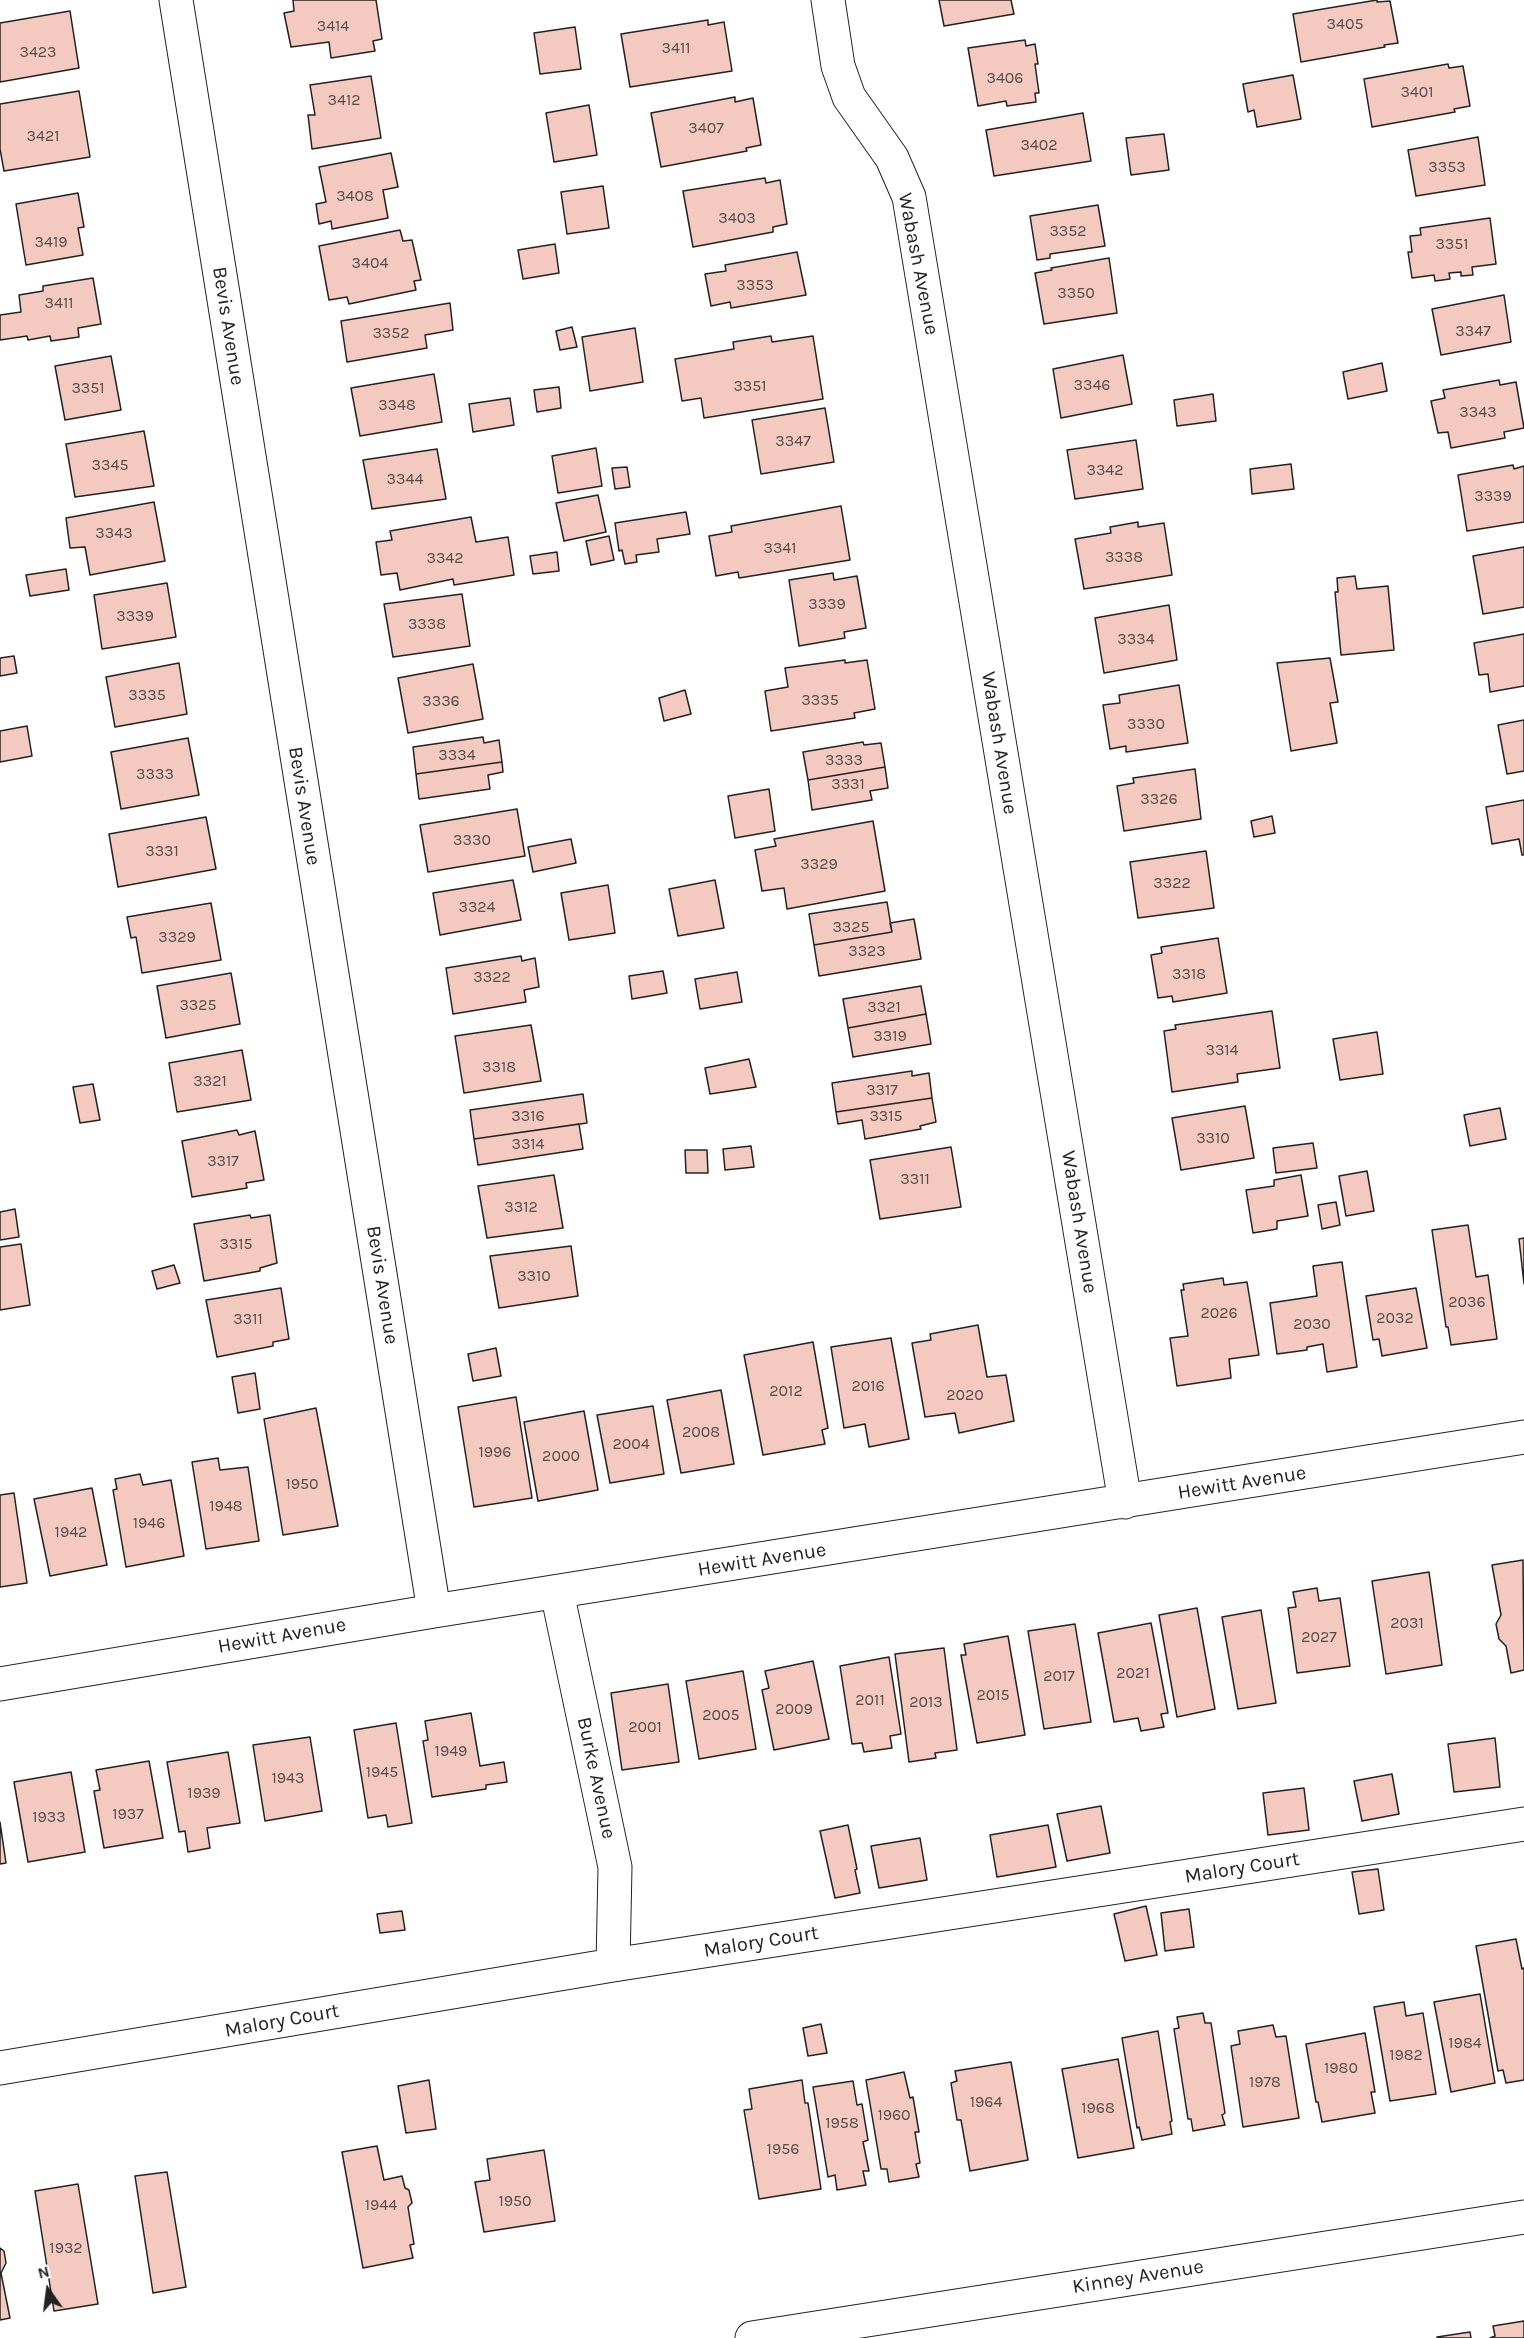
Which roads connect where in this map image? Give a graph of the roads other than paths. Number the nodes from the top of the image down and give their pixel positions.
1 (176, 0) edge
2 (828, 0) edge
3 (1524, 1437) edge
4 (1125, 1502) junction
5 (557, 1592) junction
6 (434, 1611) junction
7 (0, 1684) edge
8 (1524, 1824) edge
9 (613, 1965) junction
10 (0, 2067) edge
11 (1524, 2217) edge
12 (753, 2338) edge

1 - 6 street, Bevis Avenue
2 - 4 street, Wabash Avenue
3 - 4 street, Hewitt Avenue
4 - 5 street, Hewitt Avenue
5 - 6 street, Hewitt Avenue
5 - 9 street, Burke Avenue
6 - 7 street, Hewitt Avenue
8 - 9 street, Malory Court
9 - 10 street, Malory Court
11 - 12 street, Kinney Avenue

